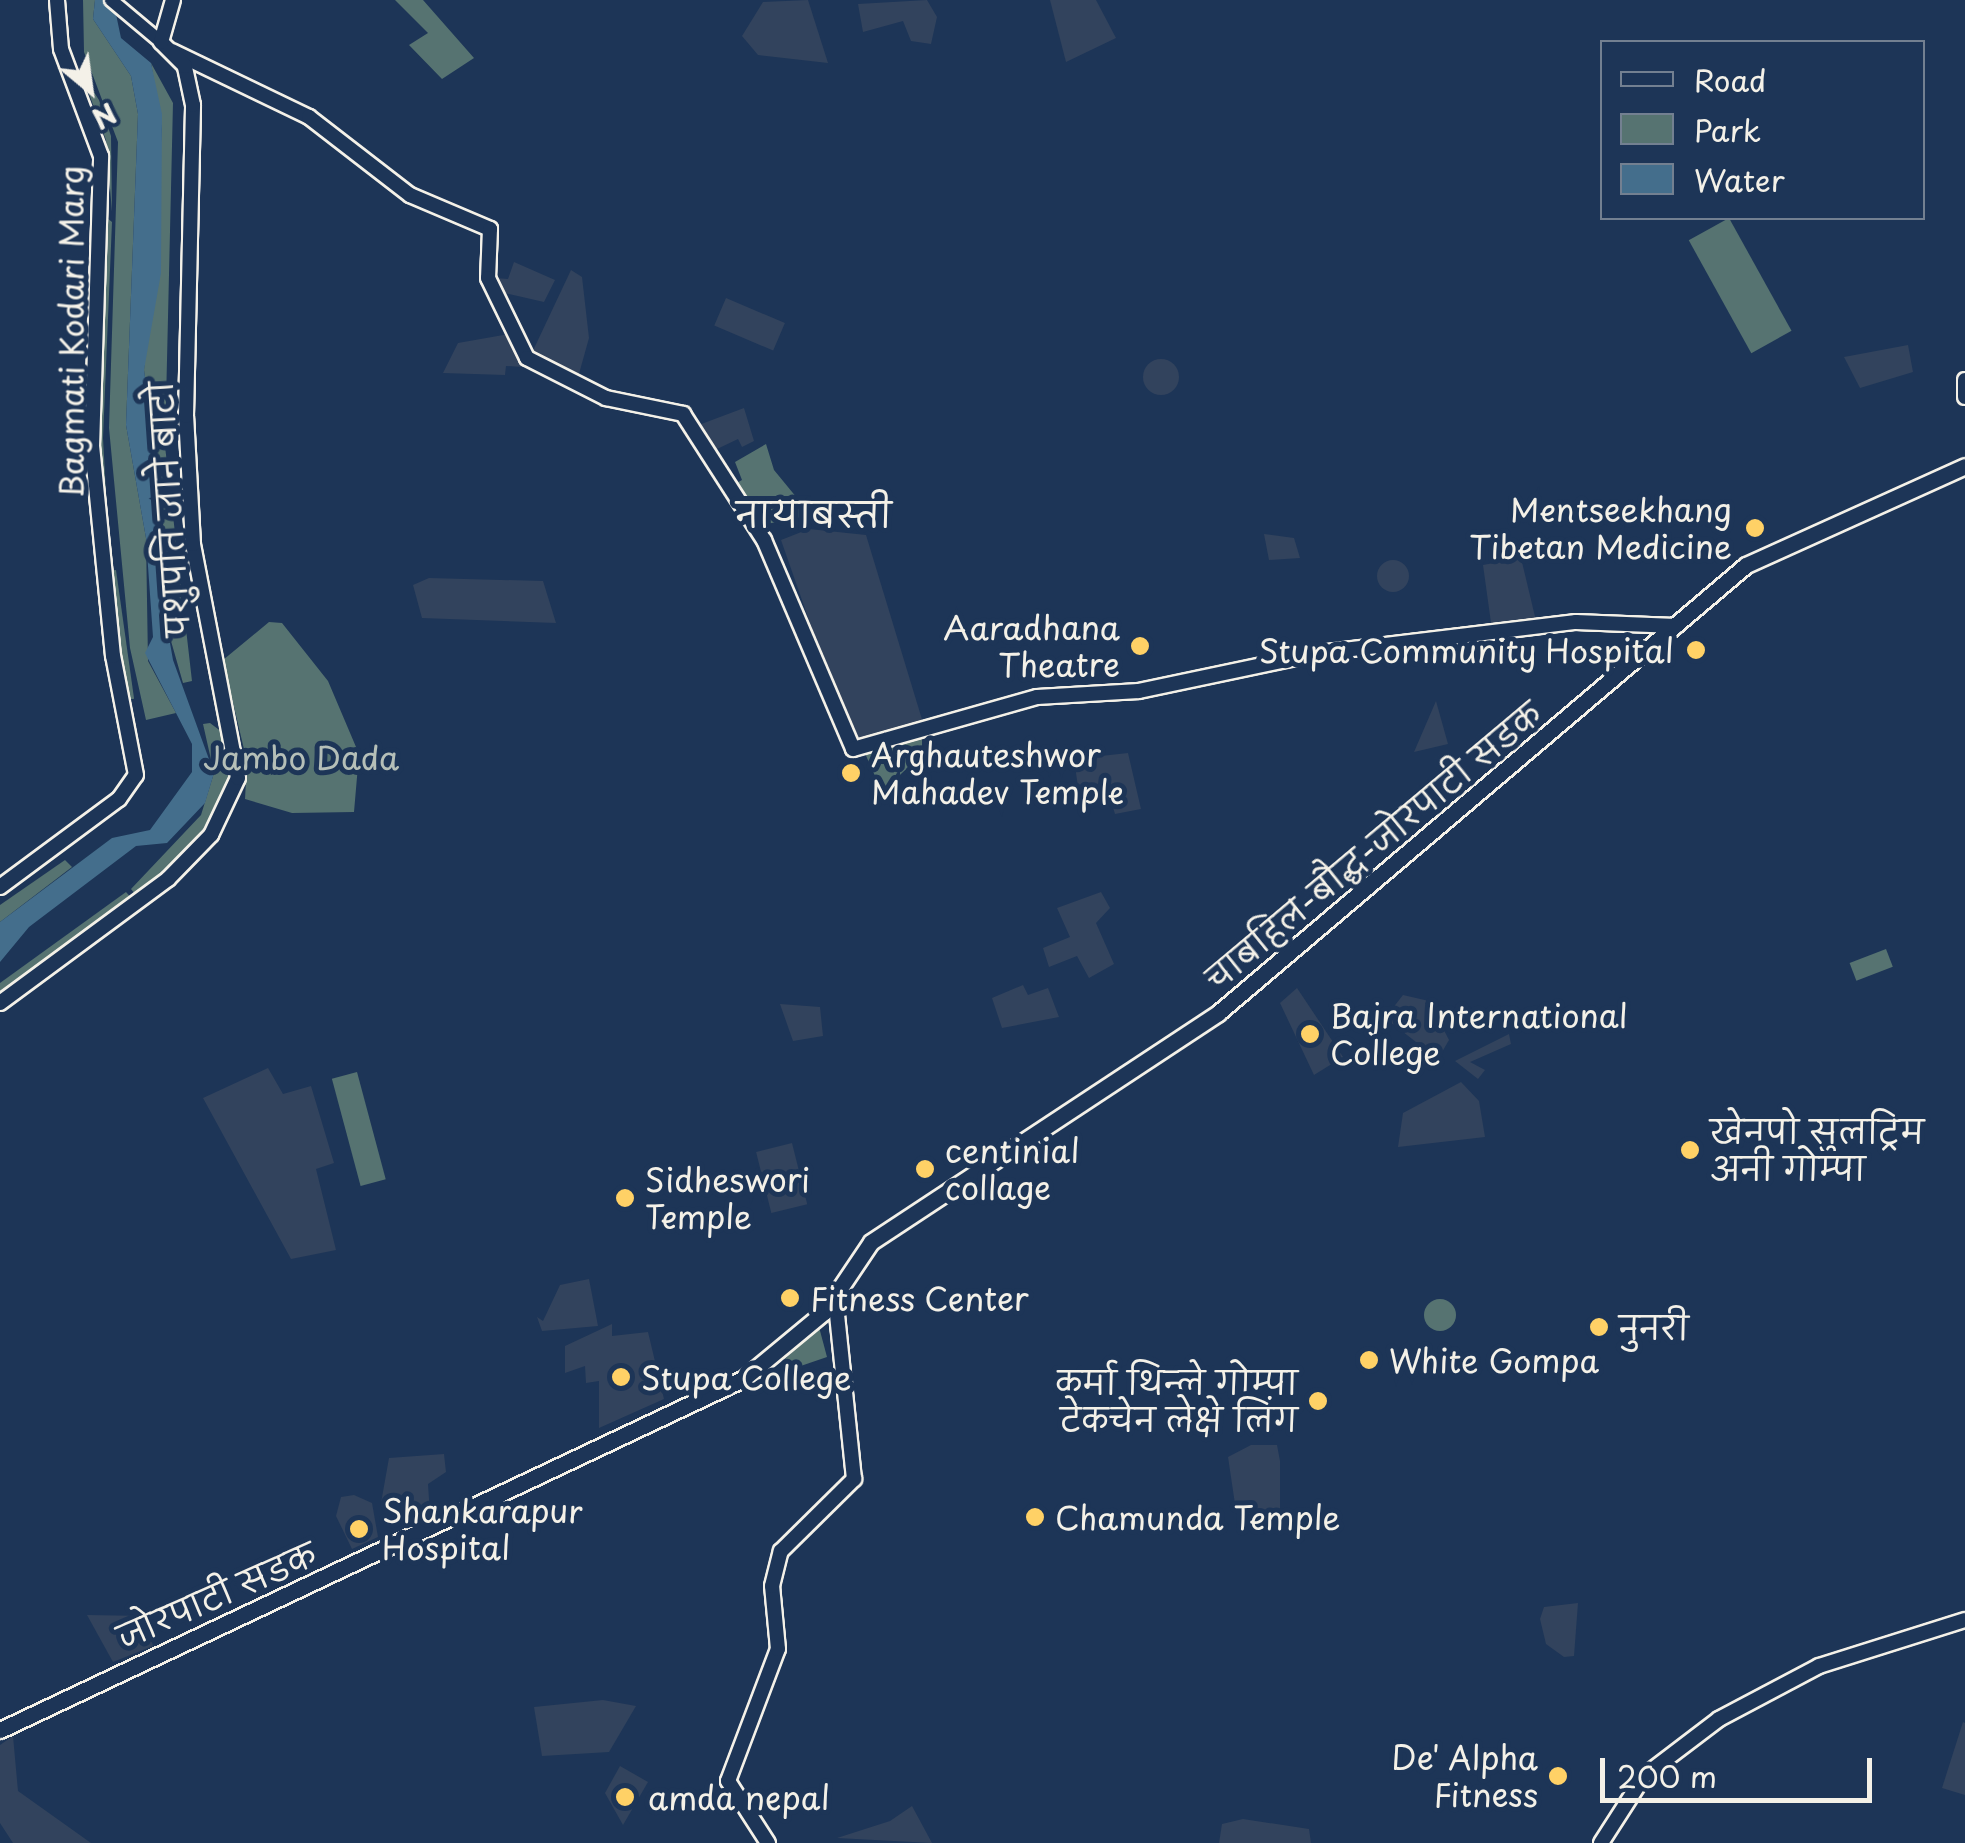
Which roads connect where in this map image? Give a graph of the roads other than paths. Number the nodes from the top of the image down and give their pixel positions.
1 (57, 0) edge
2 (111, 0) edge
3 (173, 0) edge
4 (166, 46) junction
5 (1965, 380) edge
6 (1965, 397) edge
7 (1965, 466) edge
8 (1676, 626) junction
9 (0, 887) edge
10 (0, 1003) edge
11 (835, 1295) junction
12 (824, 1312) joint
13 (1965, 1620) edge
14 (0, 1730) edge
15 (768, 1843) edge
16 (1601, 1843) edge

1 - 9 main road, Bagmati Kodari Marg
2 - 4 street
3 - 4 main road
4 - 8 main road
4 - 10 main road, पशुपति जाने बाटो
5 - 6 main road
7 - 8 main road, चाबहिल-बौद्ध-जोरपाटी सडक
8 - 11 main road, चाबहिल-बौद्ध-जोरपाटी सडक
11 - 12 main road, चाबहिल-बौद्ध-जोरपाटी सडक
11 - 15 main road
12 - 14 main road, जोरपाटी सडक
13 - 16 main road

